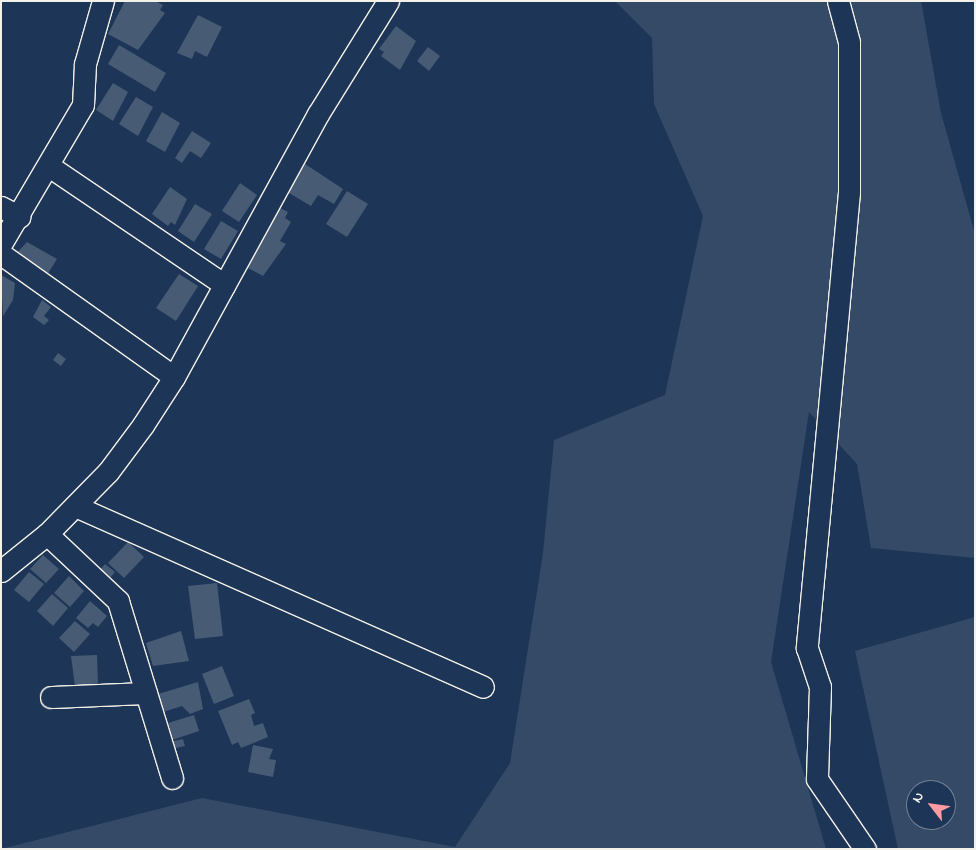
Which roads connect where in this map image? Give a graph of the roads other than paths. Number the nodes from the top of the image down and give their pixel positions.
1 (103, 1) edge
2 (388, 1) edge
3 (838, 1) edge
4 (49, 166) junction
5 (10, 212) edge
6 (1, 244) edge
7 (1, 254) edge
8 (225, 285) junction
9 (174, 377) junction
10 (75, 506) junction
11 (48, 534) junction
12 (1, 571) edge
13 (483, 688) dead end
14 (146, 693) junction
15 (51, 697) dead end
16 (172, 778) dead end
17 (865, 849) edge

1 - 4 street
2 - 8 street
3 - 17 street
4 - 5 street
4 - 8 street
5 - 6 street
7 - 9 street
8 - 9 street
9 - 10 street
10 - 11 street
10 - 13 street
11 - 12 street
11 - 14 street
14 - 15 street
14 - 16 street

